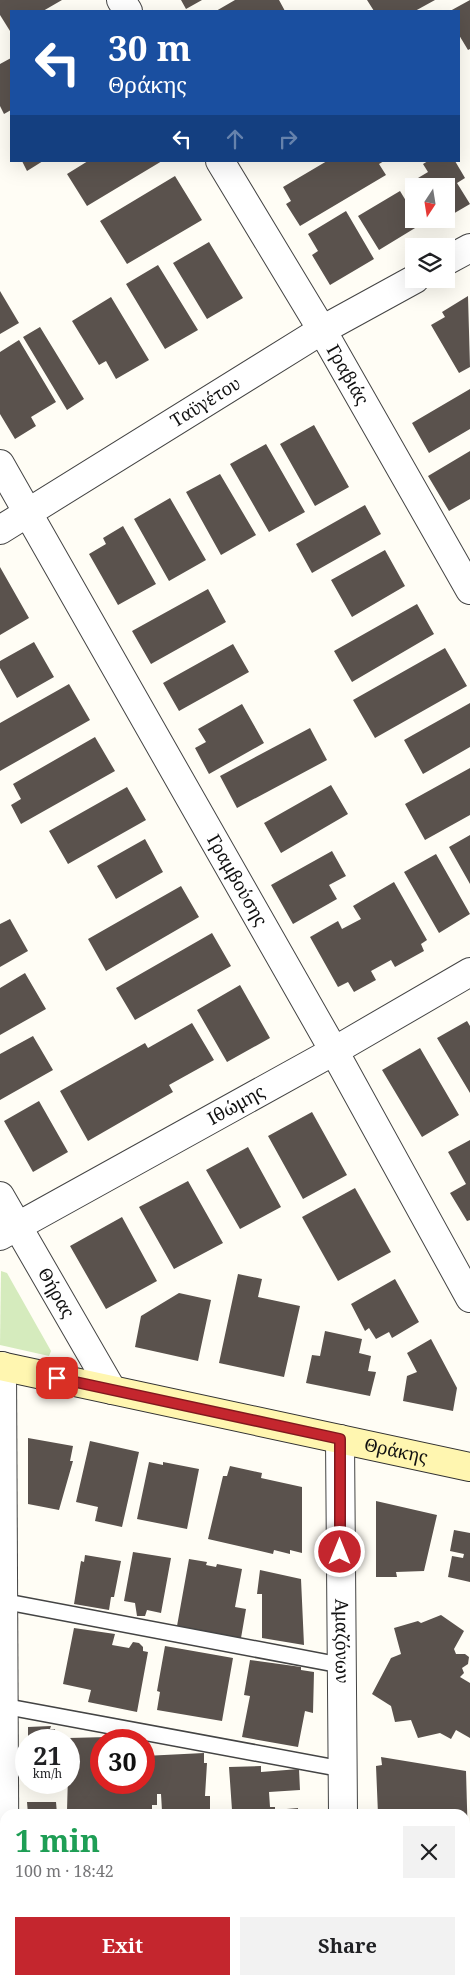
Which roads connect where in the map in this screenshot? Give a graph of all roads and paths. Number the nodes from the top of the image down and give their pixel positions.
1 (221, 162) edge
2 (470, 248) edge
3 (455, 256) edge
4 (405, 284) edge
5 (322, 330) junction
6 (0, 464) edge
7 (29, 513) junction
8 (0, 530) edge
9 (470, 590) edge
10 (470, 972) edge
11 (334, 1051) junction
12 (0, 1196) edge
13 (9, 1231) edge
14 (470, 1298) edge
15 (1, 1366) edge
16 (112, 1390) junction
17 (340, 1439) junction
18 (470, 1467) edge
19 (2, 1601) junction
20 (340, 1665) junction
21 (2, 1706) junction
22 (342, 1768) junction
23 (3, 1809) edge
24 (343, 1809) edge

1 - 5 street, Γραβιάς
2 - 3 street
4 - 5 street, Ταϋγέτου
5 - 7 street, Ταϋγέτου
5 - 9 street, Γραβιάς
6 - 7 street, Γραμβούσης
7 - 8 street, Ταϋγέτου
7 - 11 street, Γραμβούσης
10 - 11 street, Ιθώμης
11 - 13 street, Ιθώμης
11 - 14 street, Γραμβούσης
12 - 13 street, Θήρας
13 - 16 street, Θήρας
15 - 16 street, Θράκης
15 - 19 street
16 - 17 street, Θράκης
17 - 18 street, Θράκης
17 - 20 street, Αμαζόνων
19 - 20 lane
19 - 21 street
20 - 22 street, Αμαζόνων
21 - 22 lane
21 - 23 street
22 - 24 street, Αμαζόνων

